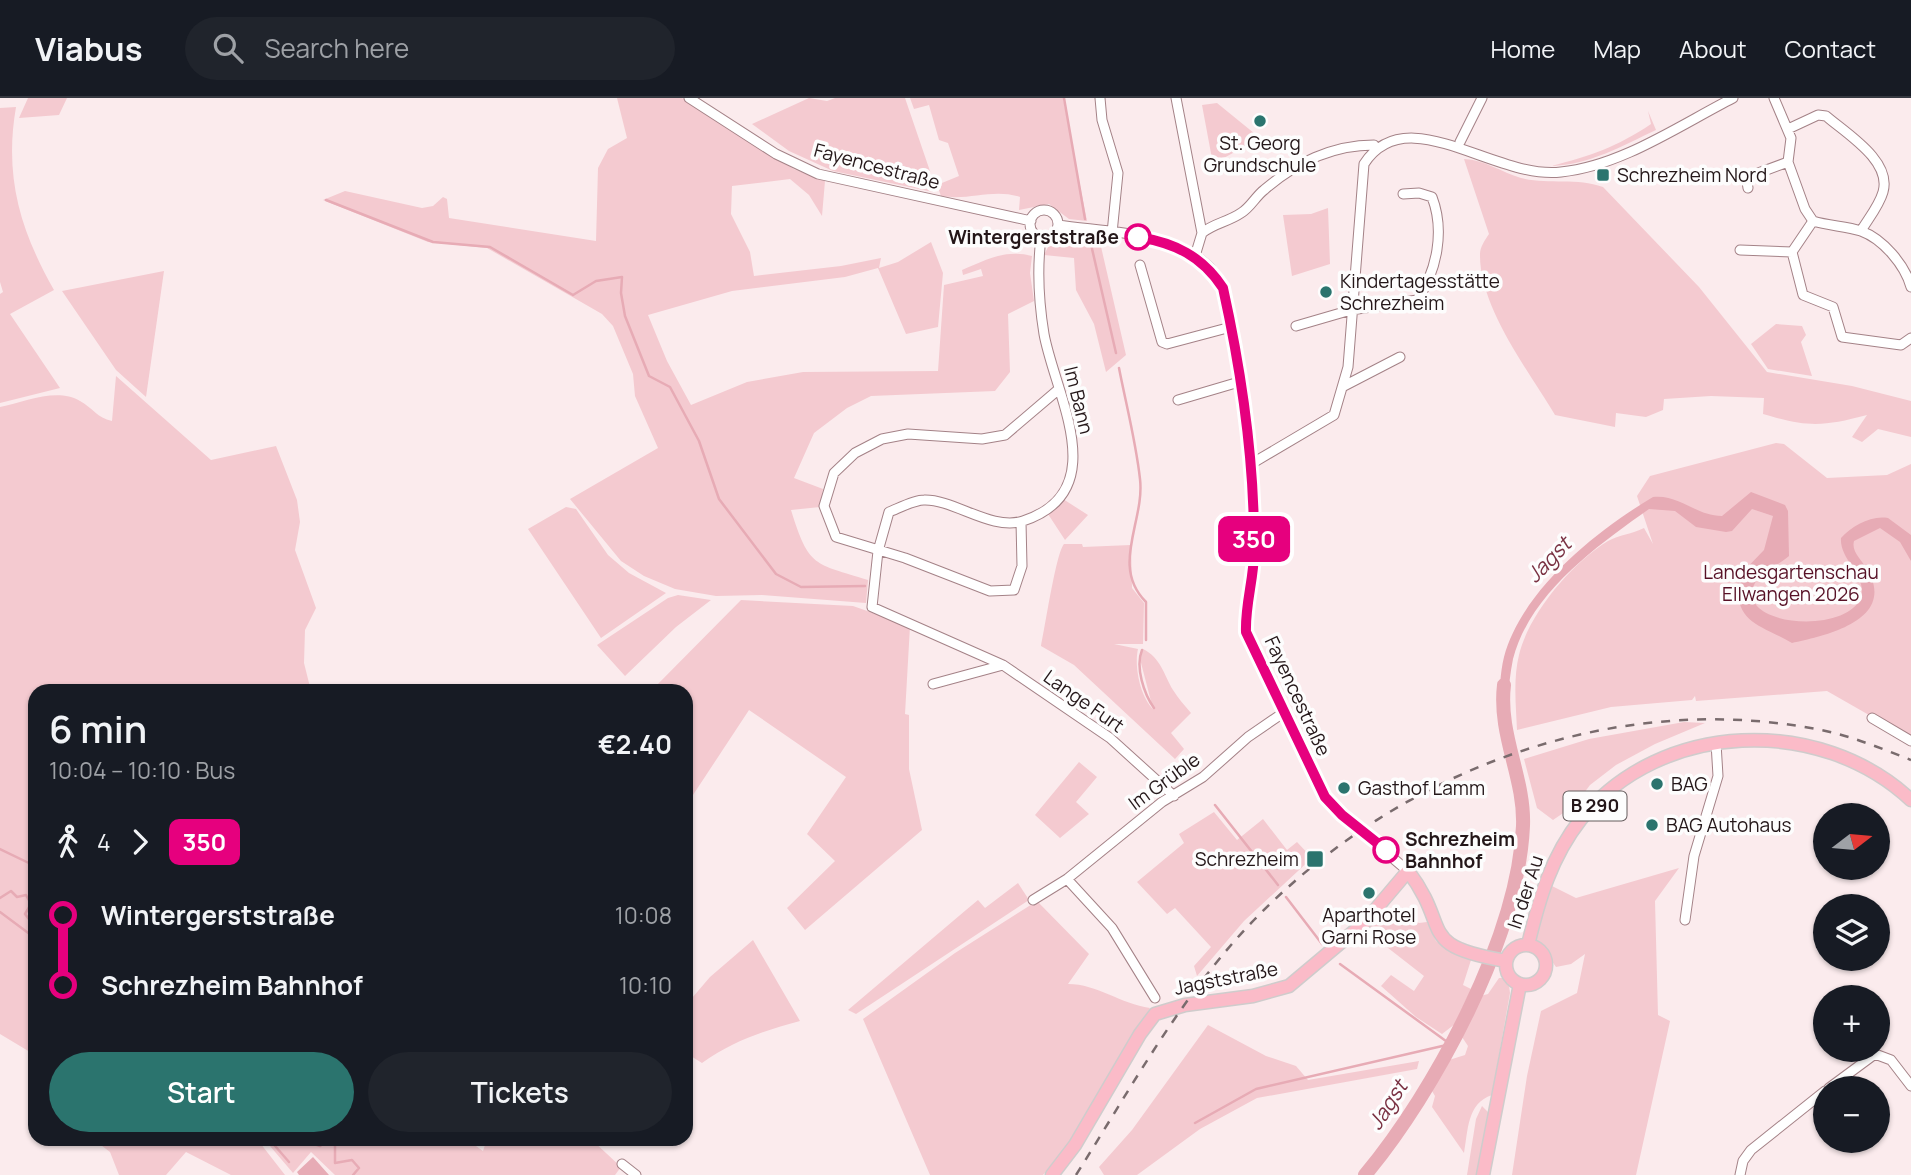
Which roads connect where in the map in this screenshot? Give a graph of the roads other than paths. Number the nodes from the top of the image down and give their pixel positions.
1 (689, 98) edge
2 (1100, 98) edge
3 (1176, 98) edge
4 (1482, 98) edge
5 (1733, 98) edge
6 (1774, 98) edge
7 (1788, 129) junction
8 (1460, 142) junction
9 (1374, 145) junction
10 (1788, 162) junction
11 (1748, 188) dead end
12 (1404, 194) dead end
13 (1031, 221) junction
14 (1813, 221) junction
15 (1058, 225) junction
16 (1861, 231) junction
17 (1112, 233) junction
18 (1202, 233) junction
19 (1041, 238) junction
20 (1740, 250) dead end
21 (1792, 252) junction
22 (1195, 256) junction
23 (1140, 265) dead end
24 (1909, 271) edge
25 (1911, 286) edge
26 (1351, 310) junction
27 (1296, 326) dead end
28 (1231, 327) junction
29 (1911, 338) edge
30 (1400, 357) dead end
31 (1239, 382) junction
32 (1344, 386) junction
33 (1059, 389) junction
34 (1178, 400) dead end
35 (1251, 464) junction
36 (1021, 522) junction
37 (878, 551) junction
38 (1003, 665) junction
39 (933, 684) dead end
40 (1283, 713) junction
41 (1872, 718) dead end
42 (1911, 741) edge
43 (1716, 743) junction
44 (1174, 796) junction
45 (1911, 800) edge
46 (1408, 871) junction
47 (1067, 879) junction
48 (1034, 900) dead end
49 (1685, 920) dead end
50 (1528, 945) junction
51 (1502, 960) junction
52 (1520, 984) junction
53 (1155, 998) dead end
54 (1846, 1076) edge
55 (1911, 1086) edge
56 (1813, 1101) edge
57 (622, 1164) dead end
58 (636, 1175) edge
59 (1052, 1175) edge
60 (1483, 1175) edge
61 (1741, 1175) edge

1 - 13 street, Fayencestraße
2 - 17 street
3 - 18 street
4 - 8 street
5 - 8 street
6 - 7 street
7 - 10 street
7 - 16 street
8 - 9 street
9 - 18 street
9 - 26 street
10 - 11 street
10 - 14 street
12 - 26 street
13 - 15 street, Fayencestraße
13 - 19 street
14 - 16 street
14 - 21 street
15 - 17 street, Fayencestraße
15 - 19 street
16 - 24 street
17 - 22 street, Fayencestraße
18 - 22 street
19 - 33 street, Im Bann
20 - 21 street
21 - 29 street
22 - 28 street, Fayencestraße
23 - 28 street
24 - 25 street
26 - 27 street
26 - 32 street
28 - 31 street, Fayencestraße
30 - 32 street
31 - 34 street
31 - 35 street, Fayencestraße
32 - 35 street
33 - 36 street, Im Bann
33 - 37 street
35 - 40 street, Fayencestraße
36 - 37 street
36 - 37 street
37 - 38 street, Lange Furt
38 - 39 street
38 - 44 street, Lange Furt
40 - 44 street, Im Grüble
40 - 46 street, Fayencestraße
41 - 42 street
43 - 45 main road, B 290
43 - 49 street
43 - 50 main road, In der Au / B 290
44 - 47 street, Im Grüble
46 - 51 main road, Fayencestraße
46 - 59 main road, Jagststraße
47 - 48 street, Im Grüble
47 - 53 street
50 - 51 main road
50 - 52 main road
51 - 52 main road
52 - 60 main road
54 - 55 street
56 - 61 street
57 - 58 street

